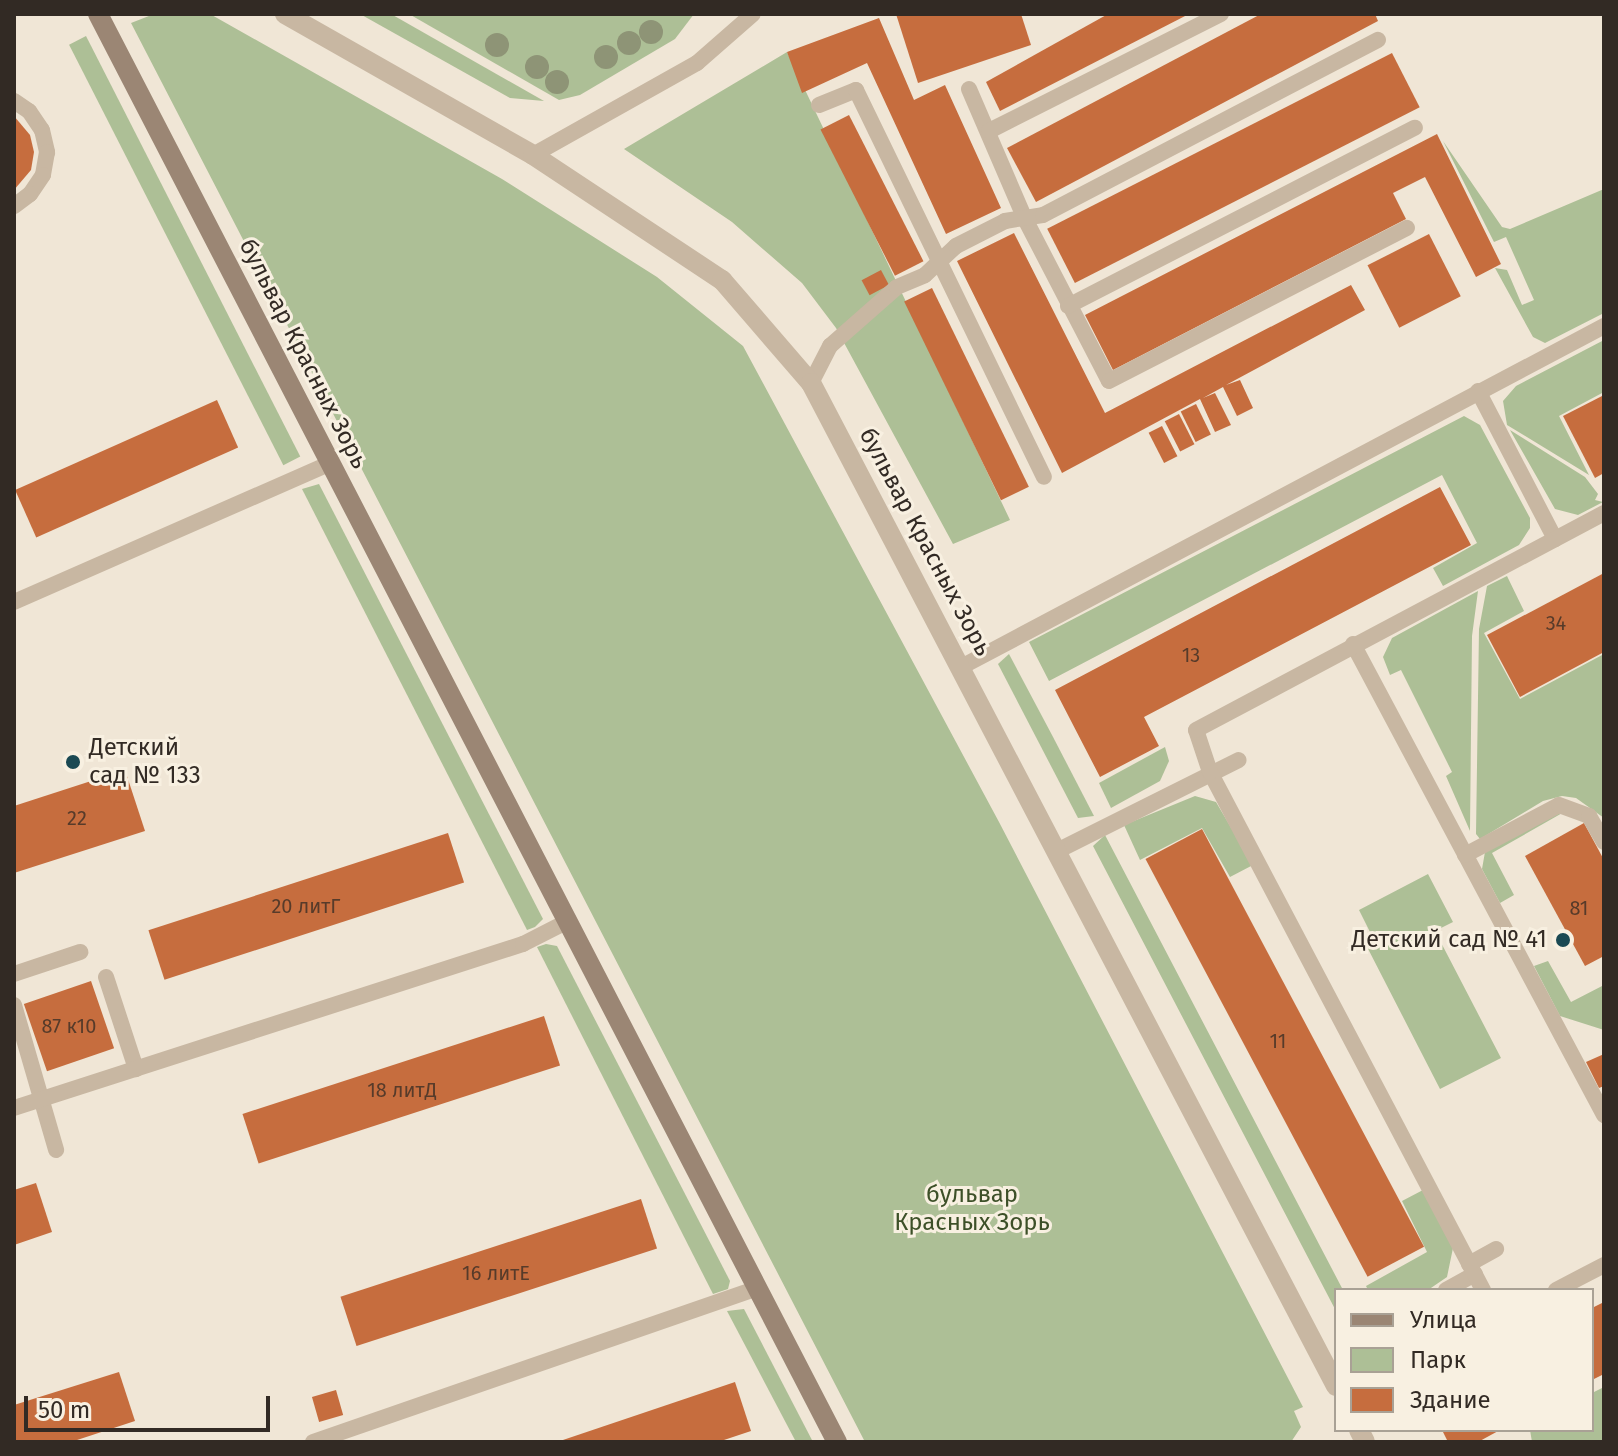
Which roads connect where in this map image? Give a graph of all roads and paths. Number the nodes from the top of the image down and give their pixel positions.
1 (98, 14) edge
2 (285, 14) edge
3 (753, 14) edge
4 (1221, 14) edge
5 (1378, 40) dead end
6 (969, 89) dead end
7 (14, 101) edge
8 (819, 105) dead end
9 (1415, 128) dead end
10 (989, 131) junction
11 (533, 155) junction
12 (14, 206) edge
13 (1025, 219) junction
14 (1407, 228) dead end
15 (939, 260) junction
16 (1068, 306) junction
17 (1604, 326) edge
18 (811, 383) junction
19 (1478, 391) junction
20 (330, 463) junction
21 (1044, 477) dead end
22 (1604, 513) edge
23 (1555, 539) junction
24 (14, 602) edge
25 (1353, 644) junction
26 (963, 666) junction
27 (1239, 760) dead end
28 (1210, 772) junction
29 (1604, 842) edge
30 (1057, 851) junction
31 (1465, 855) junction
32 (568, 921) junction
33 (80, 952) dead end
34 (14, 974) edge
35 (106, 977) dead end
36 (14, 1005) edge
37 (136, 1069) junction
38 (42, 1099) junction
39 (14, 1108) edge
40 (1604, 1115) edge
41 (56, 1150) dead end
42 (1496, 1249) dead end
43 (1604, 1265) edge
44 (1472, 1269) junction
45 (757, 1288) junction
46 (1448, 1288) edge
47 (1482, 1288) edge
48 (1560, 1288) edge
49 (1329, 1357) edge
50 (1334, 1378) edge
51 (313, 1442) edge
52 (837, 1442) edge

1 - 20 street, бульвар Красных Зорь
2 - 11 street, бульвар Красных Зорь
3 - 11 lane
4 - 10 lane
5 - 13 lane
6 - 10 lane
7 - 12 lane
8 - 15 lane
9 - 16 lane
10 - 13 lane
11 - 18 street, бульвар Красных Зорь
13 - 15 lane
13 - 16 lane
14 - 16 lane
15 - 18 lane
15 - 21 lane
17 - 19 lane
18 - 26 street, бульвар Красных Зорь
19 - 23 lane
19 - 26 lane
20 - 24 lane
20 - 32 street, бульвар Красных Зорь
22 - 23 lane
23 - 25 lane
25 - 28 lane
25 - 31 lane
26 - 30 street, бульвар Красных Зорь
27 - 28 lane
28 - 30 lane
28 - 44 lane
29 - 31 lane
30 - 49 street, бульвар Красных Зорь
31 - 40 lane
32 - 37 lane
32 - 45 street, бульвар Красных Зорь
33 - 34 lane
35 - 37 lane
36 - 38 lane
37 - 38 lane
38 - 39 lane
38 - 41 lane
42 - 44 lane
43 - 48 lane
44 - 46 lane
44 - 47 lane
45 - 51 lane
45 - 52 street, бульвар Красных Зорь
49 - 50 street, бульвар Красных Зорь

